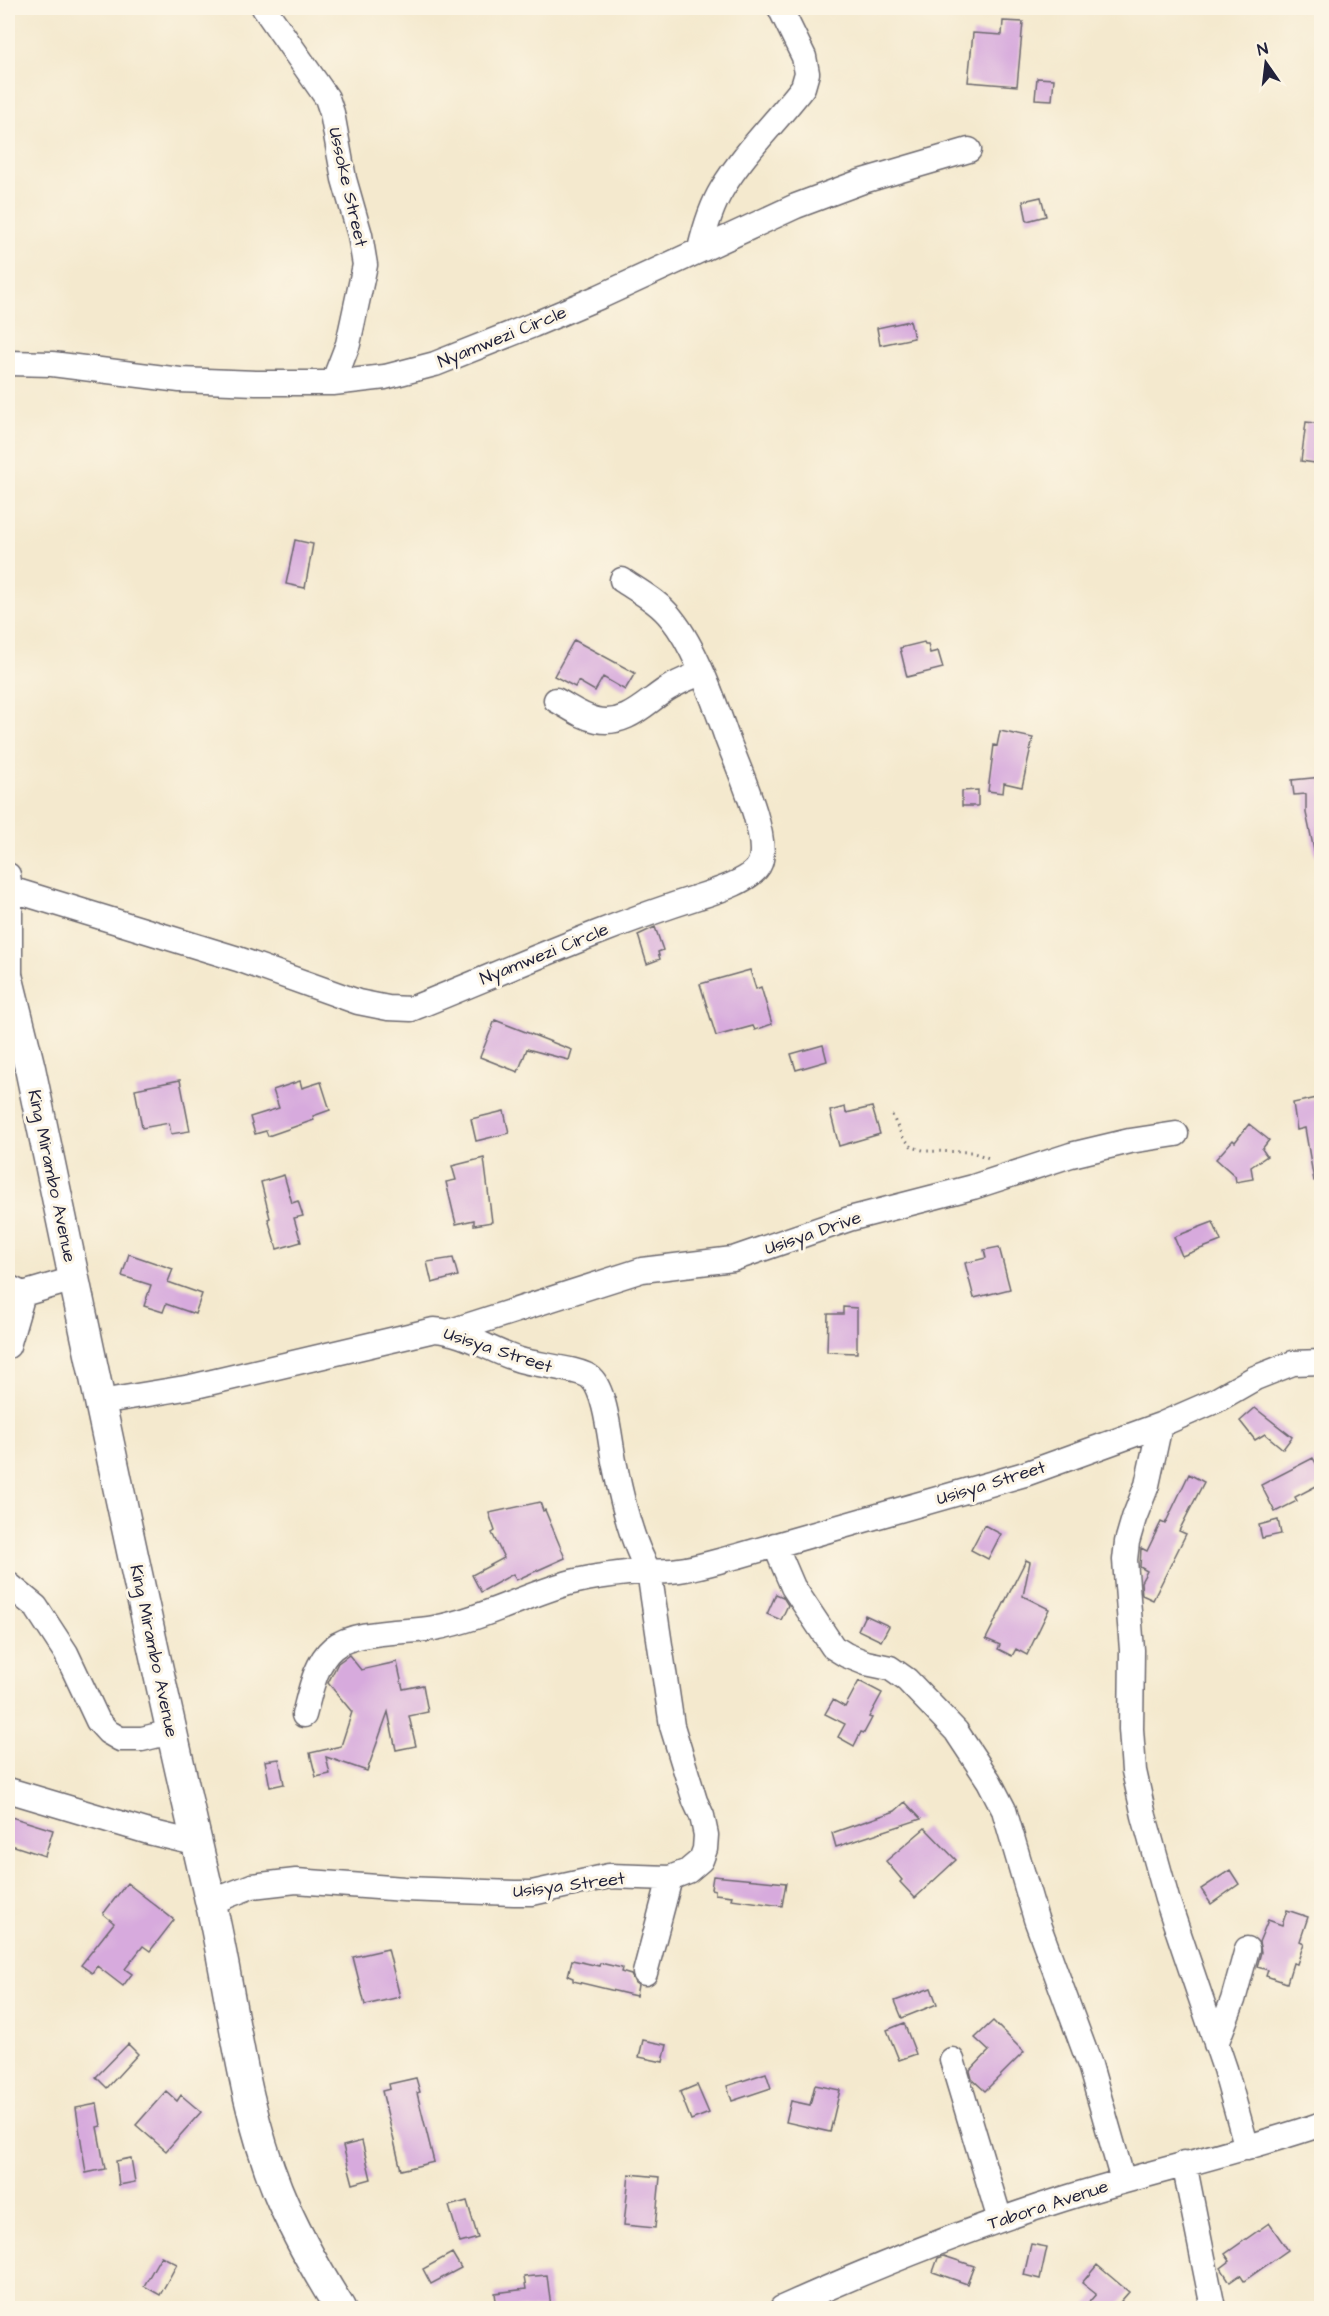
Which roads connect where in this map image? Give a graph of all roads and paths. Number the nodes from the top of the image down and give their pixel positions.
1 (264, 8) edge
2 (780, 8) edge
3 (969, 150) dead end
4 (700, 249) junction
5 (8, 363) edge
6 (333, 383) junction
7 (622, 580) dead end
8 (701, 673) junction
9 (556, 700) dead end
10 (9, 882) edge
11 (9, 983) edge
12 (892, 1115) dead end
13 (1176, 1134) dead end
14 (1013, 1173) junction
15 (74, 1279) junction
16 (15, 1291) edge
17 (450, 1331) junction
18 (8, 1347) edge
19 (1322, 1362) edge
20 (100, 1402) junction
21 (1160, 1425) junction
22 (775, 1545) junction
23 (649, 1571) junction
24 (10, 1581) edge
25 (304, 1714) dead end
26 (171, 1732) junction
27 (8, 1790) edge
28 (195, 1843) junction
29 (670, 1878) junction
30 (211, 1902) junction
31 (1247, 1949) dead end
32 (645, 1973) dead end
33 (1216, 2044) junction
34 (952, 2060) dead end
35 (1322, 2124) edge
36 (1247, 2148) junction
37 (1184, 2163) junction
38 (1123, 2181) junction
39 (1000, 2220) junction
40 (340, 2308) edge
41 (782, 2308) edge
42 (1213, 2308) edge

1 - 6 street, Ussoke Street
2 - 4 street
3 - 4 street, Nyamwezi Circle
4 - 6 street, Nyamwezi Circle
5 - 6 street, Nyamwezi Circle
7 - 8 street, Nyamwezi Circle
8 - 9 street
8 - 10 street, Nyamwezi Circle
10 - 11 street, Nyamwezi Circle
11 - 15 main road, King Mirambo Avenue
12 - 14 path
13 - 14 street, Usisya Drive
14 - 17 street, Usisya Drive
15 - 16 street
15 - 20 main road, King Mirambo Avenue
16 - 18 street
17 - 20 street, Usisya Street
17 - 23 street, Usisya Street
19 - 21 street, Usisya Street
20 - 26 main road, King Mirambo Avenue
21 - 22 street, Usisya Street
21 - 33 street
22 - 23 street, Usisya Street
22 - 38 street
23 - 25 street
23 - 29 street, Usisya Street
24 - 26 street
26 - 28 main road, King Mirambo Avenue
27 - 28 street
28 - 30 main road, King Mirambo Avenue
29 - 30 street, Usisya Street
29 - 32 street
30 - 40 main road, King Mirambo Avenue
31 - 33 street
33 - 36 street
34 - 39 street
35 - 36 street, Tabora Avenue
36 - 37 street, Tabora Avenue
37 - 38 street, Tabora Avenue
37 - 42 street
38 - 39 street, Tabora Avenue
39 - 41 street, Tabora Avenue

